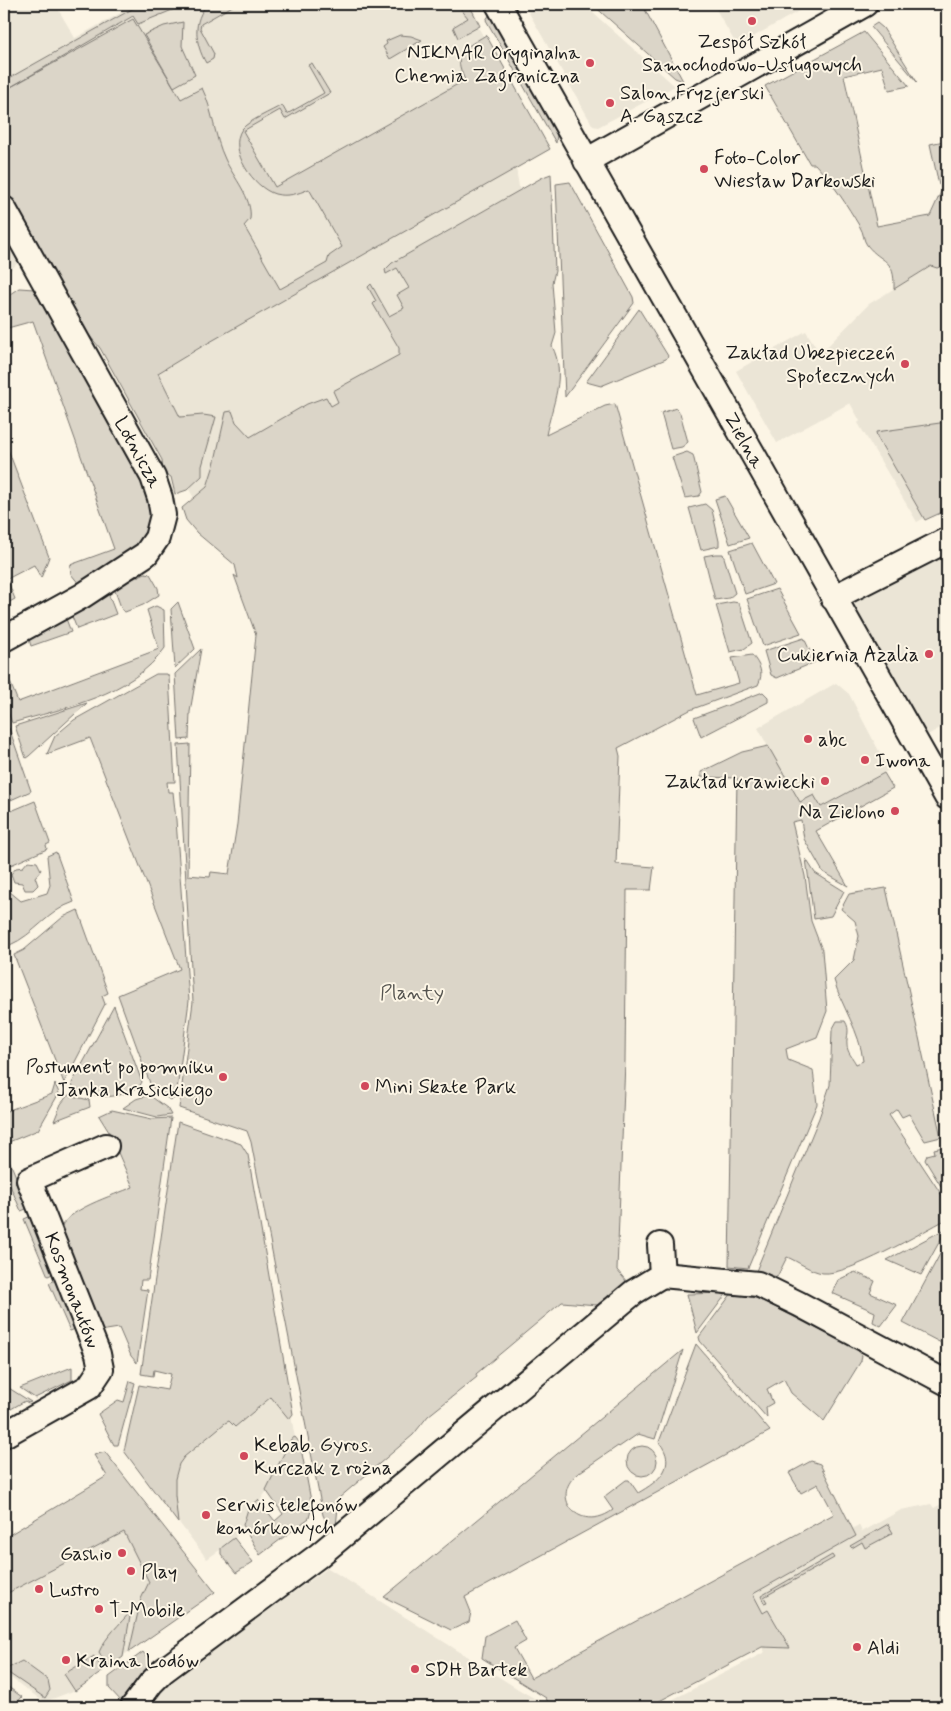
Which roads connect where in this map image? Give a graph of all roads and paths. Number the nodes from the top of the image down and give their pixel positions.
1 (498, 4) edge
2 (865, 4) edge
3 (586, 161) junction
4 (4, 209) edge
5 (947, 540) edge
6 (833, 598) junction
7 (4, 639) edge
8 (947, 797) edge
9 (106, 1146) dead end
10 (660, 1246) dead end
11 (662, 1275) junction
12 (947, 1383) edge
13 (4, 1435) edge
14 (133, 1707) edge

1 - 3 street, Zielna
2 - 3 street
3 - 6 street, Zielna
4 - 7 street, Lotnicza
5 - 6 street
6 - 8 street, Zielna
9 - 13 street, Kosmonautów
10 - 11 street
11 - 12 street
11 - 14 street

